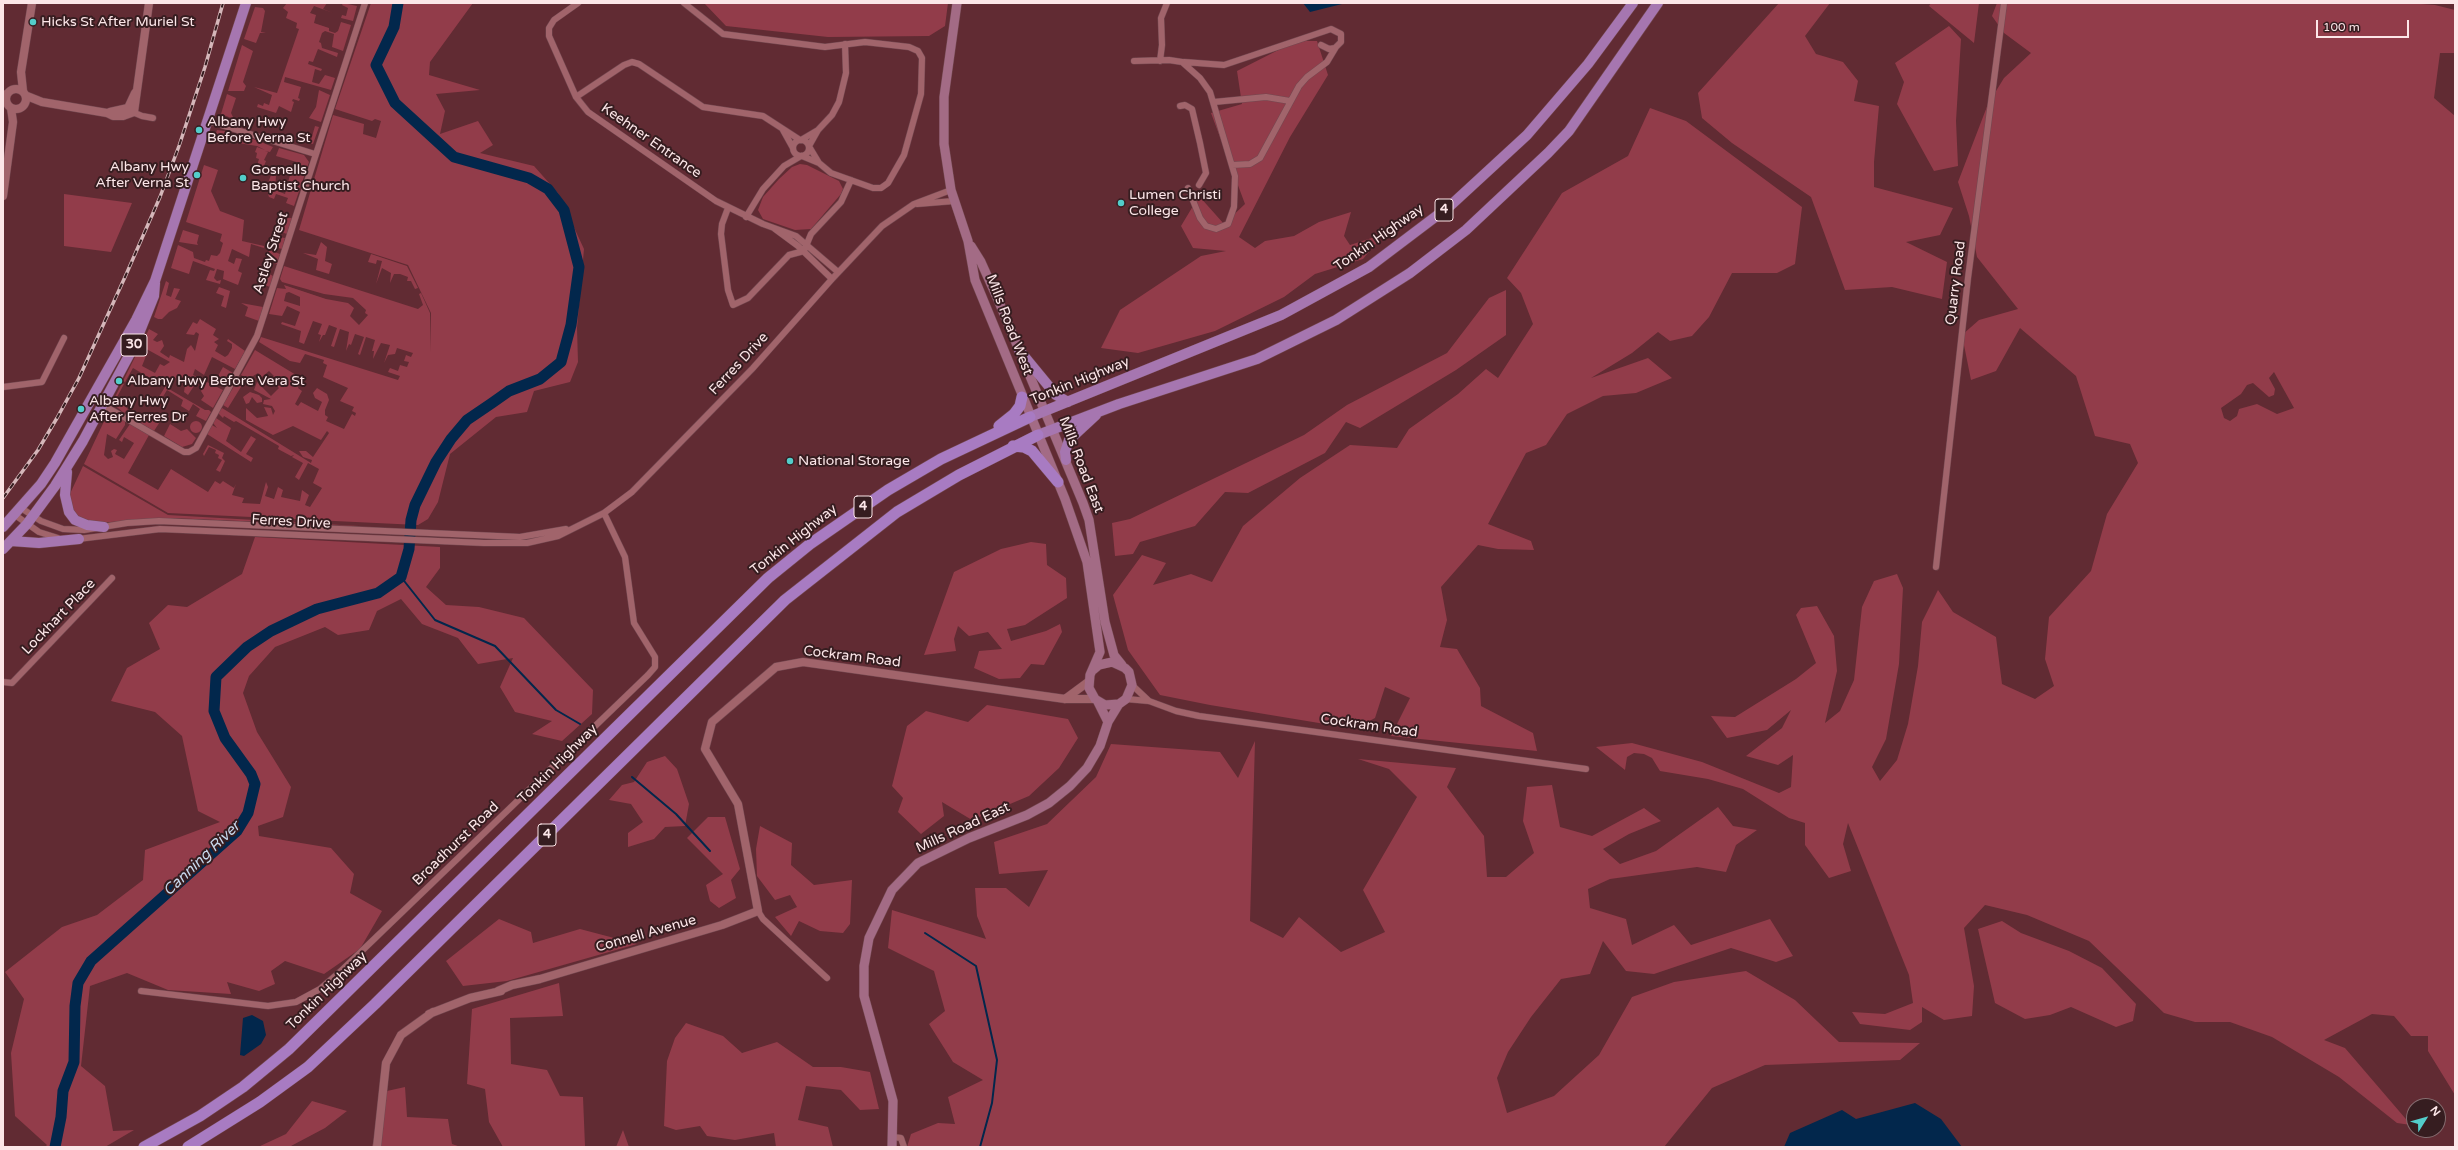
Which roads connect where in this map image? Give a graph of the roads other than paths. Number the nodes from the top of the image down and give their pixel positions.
1 (32, 3) edge
2 (149, 3) edge
3 (246, 3) edge
4 (365, 3) edge
5 (578, 3) edge
6 (684, 3) edge
7 (957, 3) edge
8 (1167, 3) edge
9 (1633, 3) edge
10 (1658, 3) edge
11 (2004, 3) edge
12 (845, 44) junction
13 (1321, 45) dead end
14 (1336, 47) junction
15 (1134, 61) dead end
16 (1160, 61) junction
17 (1182, 62) junction
18 (21, 72) junction
19 (7, 92) edge
20 (25, 93) junction
21 (576, 97) junction
22 (1290, 101) junction
23 (42, 102) junction
24 (1214, 102) junction
25 (7, 104) edge
26 (1180, 106) dead end
27 (22, 107) junction
28 (130, 110) junction
29 (153, 118) dead end
30 (208, 121) junction
31 (14, 122) junction
32 (783, 130) junction
33 (818, 130) junction
34 (801, 140) junction
35 (810, 147) junction
36 (793, 148) junction
37 (315, 154) junction
38 (802, 156) junction
39 (819, 163) junction
40 (1232, 164) junction
41 (784, 166) junction
42 (851, 180) junction
43 (1199, 185) dead end
44 (1188, 188) dead end
45 (952, 190) junction
46 (3, 196) edge
47 (954, 201) junction
48 (914, 204) junction
49 (728, 208) junction
50 (746, 217) junction
51 (775, 229) junction
52 (968, 241) junction
53 (806, 244) junction
54 (804, 251) junction
55 (838, 272) junction
56 (832, 278) junction
57 (155, 281) junction
58 (64, 338) dead end
59 (1019, 350) junction
60 (3, 388) edge
61 (1022, 397) junction
62 (1068, 402) junction
63 (103, 405) junction
64 (1045, 411) junction
65 (1100, 411) junction
66 (1030, 417) junction
67 (1052, 428) junction
68 (1038, 435) junction
69 (980, 439) junction
70 (1013, 446) junction
71 (1066, 460) junction
72 (70, 463) junction
73 (1058, 482) junction
74 (18, 511) junction
75 (604, 513) junction
76 (30, 520) junction
77 (3, 527) edge
78 (104, 527) junction
79 (572, 528) junction
80 (79, 539) junction
81 (11, 541) junction
82 (3, 549) edge
83 (1936, 567) dead end
84 (112, 578) dead end
85 (1125, 668) junction
86 (1093, 670) junction
87 (3, 682) edge
88 (1088, 682) junction
89 (1132, 685) junction
90 (1065, 699) junction
91 (1096, 701) junction
92 (1149, 701) junction
93 (1123, 702) junction
94 (1108, 722) junction
95 (1586, 769) dead end
96 (758, 911) junction
97 (827, 978) dead end
98 (141, 991) dead end
99 (893, 1137) junction
100 (144, 1147) edge
101 (188, 1147) edge
102 (377, 1147) edge
103 (892, 1147) edge
104 (904, 1147) edge

1 - 18 street
2 - 28 street
3 - 30 highway, 30
4 - 37 street, Astley Street
5 - 21 street, Keehner Entrance
6 - 12 street
7 - 45 main road, Mills Road West
8 - 16 street
9 - 62 highway, Tonkin Highway / 4
10 - 65 highway, 4
11 - 83 street, Quarry Road
12 - 33 street
12 - 42 street
13 - 14 street
14 - 17 street
14 - 22 street
15 - 16 street
16 - 17 street
17 - 24 street
18 - 19 street
18 - 20 street
19 - 20 street
19 - 25 street
20 - 23 street
20 - 27 street
21 - 32 street
21 - 49 street, Keehner Entrance
22 - 24 street
22 - 40 street
23 - 27 street
23 - 28 street
24 - 40 street
25 - 27 street
25 - 31 street
26 - 43 street
27 - 31 street
28 - 29 street
30 - 37 street
30 - 57 highway, 30
31 - 46 street
32 - 34 street
32 - 36 street
33 - 34 street
33 - 35 street
34 - 35 street
34 - 36 street
35 - 38 street
35 - 39 street
36 - 38 street
36 - 41 street
37 - 63 street, Astley Street
38 - 39 street
38 - 41 street
39 - 42 street
40 - 44 street
41 - 50 street
42 - 53 street
45 - 47 main road, Mills Road West
45 - 48 street, Ferres Drive
47 - 48 street
47 - 52 main road, Mills Road West
48 - 55 street, Ferres Drive
49 - 50 street, Keehner Entrance
49 - 54 street
50 - 51 street, Keehner Entrance
51 - 53 street, Keehner Entrance
51 - 54 street, Keehner Entrance
52 - 59 main road, Mills Road West
52 - 61 main road, Mills Road West
53 - 54 street
53 - 55 street, Keehner Entrance
54 - 56 street, Keehner Entrance
55 - 56 street, Ferres Drive
56 - 75 street, Ferres Drive
57 - 63 highway, 30
57 - 74 highway, 30
58 - 60 street
59 - 62 highway
59 - 64 main road, Mills Road West
61 - 66 main road, Mills Road West
61 - 69 highway
62 - 64 highway, Tonkin Highway / 4
63 - 72 highway, 30
64 - 66 highway, Tonkin Highway / 4
64 - 67 main road, Mills Road East
65 - 67 highway, 4
65 - 71 highway
66 - 68 main road, Mills Road East
66 - 69 highway, Tonkin Highway / 4
67 - 68 highway, 4
67 - 71 main road, Mills Road East
68 - 70 highway, 4
68 - 73 main road, Mills Road East
69 - 100 highway, Tonkin Highway / 4
70 - 73 highway
70 - 101 highway, 4
71 - 85 main road, Mills Road East
72 - 76 highway, 30
72 - 78 highway
73 - 86 main road, Mills Road East
74 - 76 street, Ferres Drive
74 - 76 street, Ferres Drive
74 - 77 highway, 30
75 - 79 street, Ferres Drive
75 - 98 street, Broadhurst Road
76 - 78 street, Ferres Drive
76 - 80 street, Ferres Drive
76 - 81 highway, 30
78 - 79 street, Ferres Drive
79 - 80 street, Ferres Drive
80 - 81 highway
81 - 82 highway, 30
84 - 87 street, Lockhart Place
85 - 86 main road
85 - 89 main road
86 - 88 main road
88 - 90 street
88 - 91 main road
89 - 92 street, Cockram Road
89 - 93 main road
90 - 91 street, Cockram Road
90 - 96 street, Cockram Road
91 - 93 main road
91 - 94 main road
92 - 93 street, Cockram Road
92 - 95 street, Cockram Road
93 - 94 main road, Mills Road East
94 - 99 main road, Mills Road East
96 - 97 street, Cockram Road
96 - 102 street, Connell Avenue
99 - 103 main road, Mills Road East
99 - 104 street

